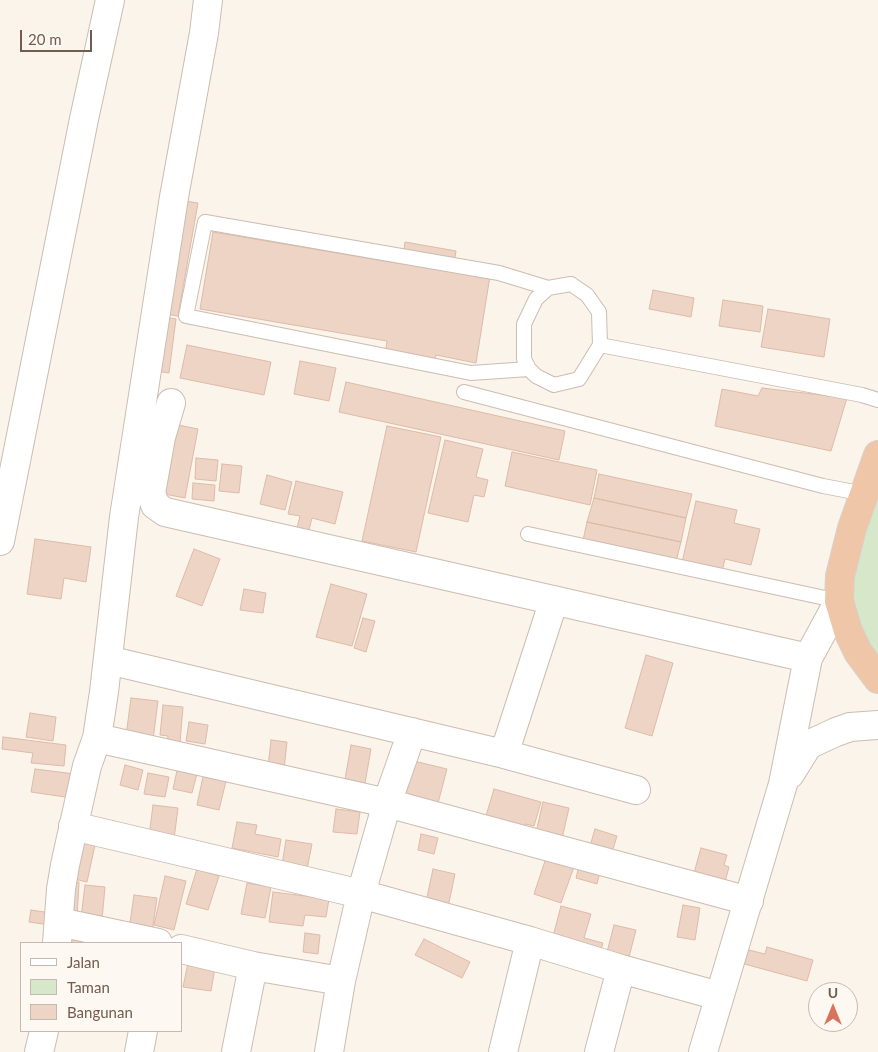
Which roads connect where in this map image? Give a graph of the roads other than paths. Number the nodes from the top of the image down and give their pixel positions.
1 (110, 0) edge
2 (208, 0) edge
3 (548, 288) junction
4 (600, 345) junction
5 (529, 369) junction
6 (464, 392) dead end
7 (878, 400) edge
8 (171, 403) dead end
9 (878, 455) edge
10 (5, 488) edge
11 (865, 494) junction
12 (528, 534) dead end
13 (0, 541) edge
14 (554, 600) junction
15 (839, 601) junction
16 (808, 658) junction
17 (108, 660) junction
18 (878, 679) edge
19 (878, 724) edge
20 (412, 732) junction
21 (97, 738) junction
22 (504, 754) junction
23 (783, 784) junction
24 (636, 790) dead end
25 (387, 803) junction
26 (73, 826) junction
27 (361, 894) junction
28 (749, 901) junction
29 (58, 933) edge
30 (530, 941) junction
31 (148, 942) edge
32 (182, 949) edge
33 (253, 966) junction
34 (621, 969) junction
35 (341, 981) junction
36 (720, 996) junction
37 (44, 1032) edge
38 (143, 1032) edge
39 (39, 1052) edge
40 (139, 1052) edge
41 (236, 1052) edge
42 (329, 1052) edge
43 (502, 1052) edge
44 (599, 1052) edge
45 (703, 1052) edge

1 - 10 street
2 - 17 street
3 - 4 lane
3 - 5 lane
3 - 5 lane
4 - 5 lane
4 - 7 lane
6 - 11 lane
8 - 14 street
9 - 11 highway
10 - 13 street
11 - 15 highway
12 - 15 lane
14 - 16 street
14 - 22 street
15 - 16 street
15 - 18 highway
16 - 23 street
17 - 20 street
17 - 21 street
19 - 23 street
20 - 22 street
20 - 25 street
21 - 25 street
21 - 26 street
22 - 24 street
23 - 28 street
25 - 27 street
25 - 28 street
26 - 27 street
26 - 29 street
27 - 30 street
27 - 35 street
28 - 36 street
29 - 31 street
30 - 34 street
30 - 43 street
32 - 33 street
33 - 35 street
33 - 41 street
34 - 36 street
34 - 44 street
35 - 42 street
36 - 45 street
37 - 39 street
38 - 40 street

